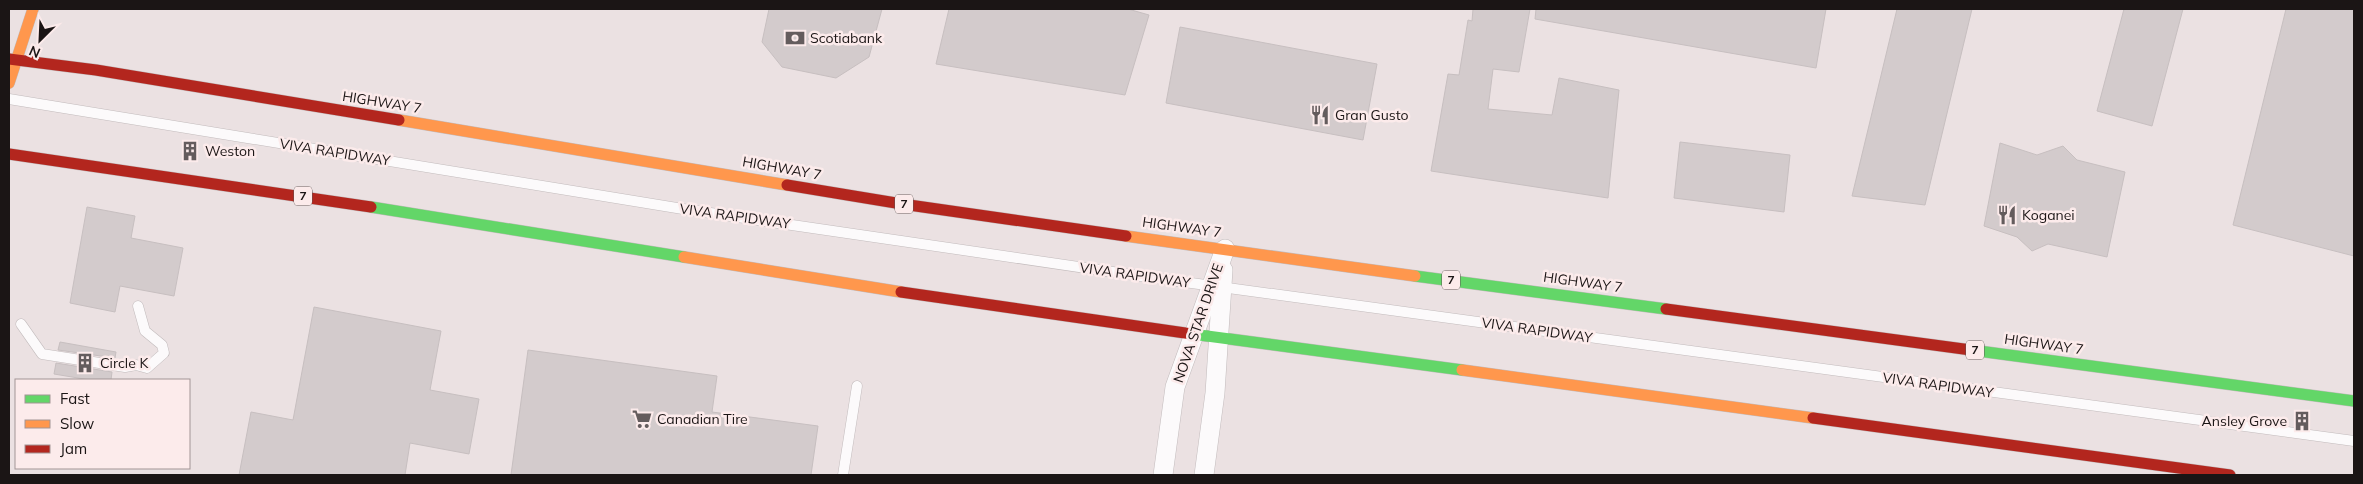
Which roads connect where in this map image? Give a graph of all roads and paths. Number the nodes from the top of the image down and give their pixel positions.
1 (33, 9) edge
2 (13, 59) edge
3 (9, 83) edge
4 (9, 99) edge
5 (9, 154) edge
6 (1225, 249) junction
7 (1217, 286) junction
8 (138, 306) dead end
9 (21, 324) dead end
10 (1194, 334) junction
11 (1219, 338) junction
12 (857, 386) dead end
13 (2354, 401) edge
14 (2354, 441) edge
15 (843, 475) edge
16 (1162, 475) edge
17 (1204, 475) edge
18 (2230, 475) edge

1 - 2 main road
2 - 3 main road
2 - 6 main road, HIGHWAY 7 / 7
4 - 7 lane, VIVA RAPIDWAY
5 - 10 main road, 7
6 - 7 street, NOVA STAR DRIVE
6 - 13 main road, HIGHWAY 7 / 7
7 - 10 street, NOVA STAR DRIVE
7 - 11 street, NOVA STAR DRIVE
7 - 14 lane, VIVA RAPIDWAY
8 - 9 lane
10 - 11 main road, 7
10 - 16 street, NOVA STAR DRIVE
11 - 17 street, NOVA STAR DRIVE
11 - 18 main road, 7
12 - 15 lane

